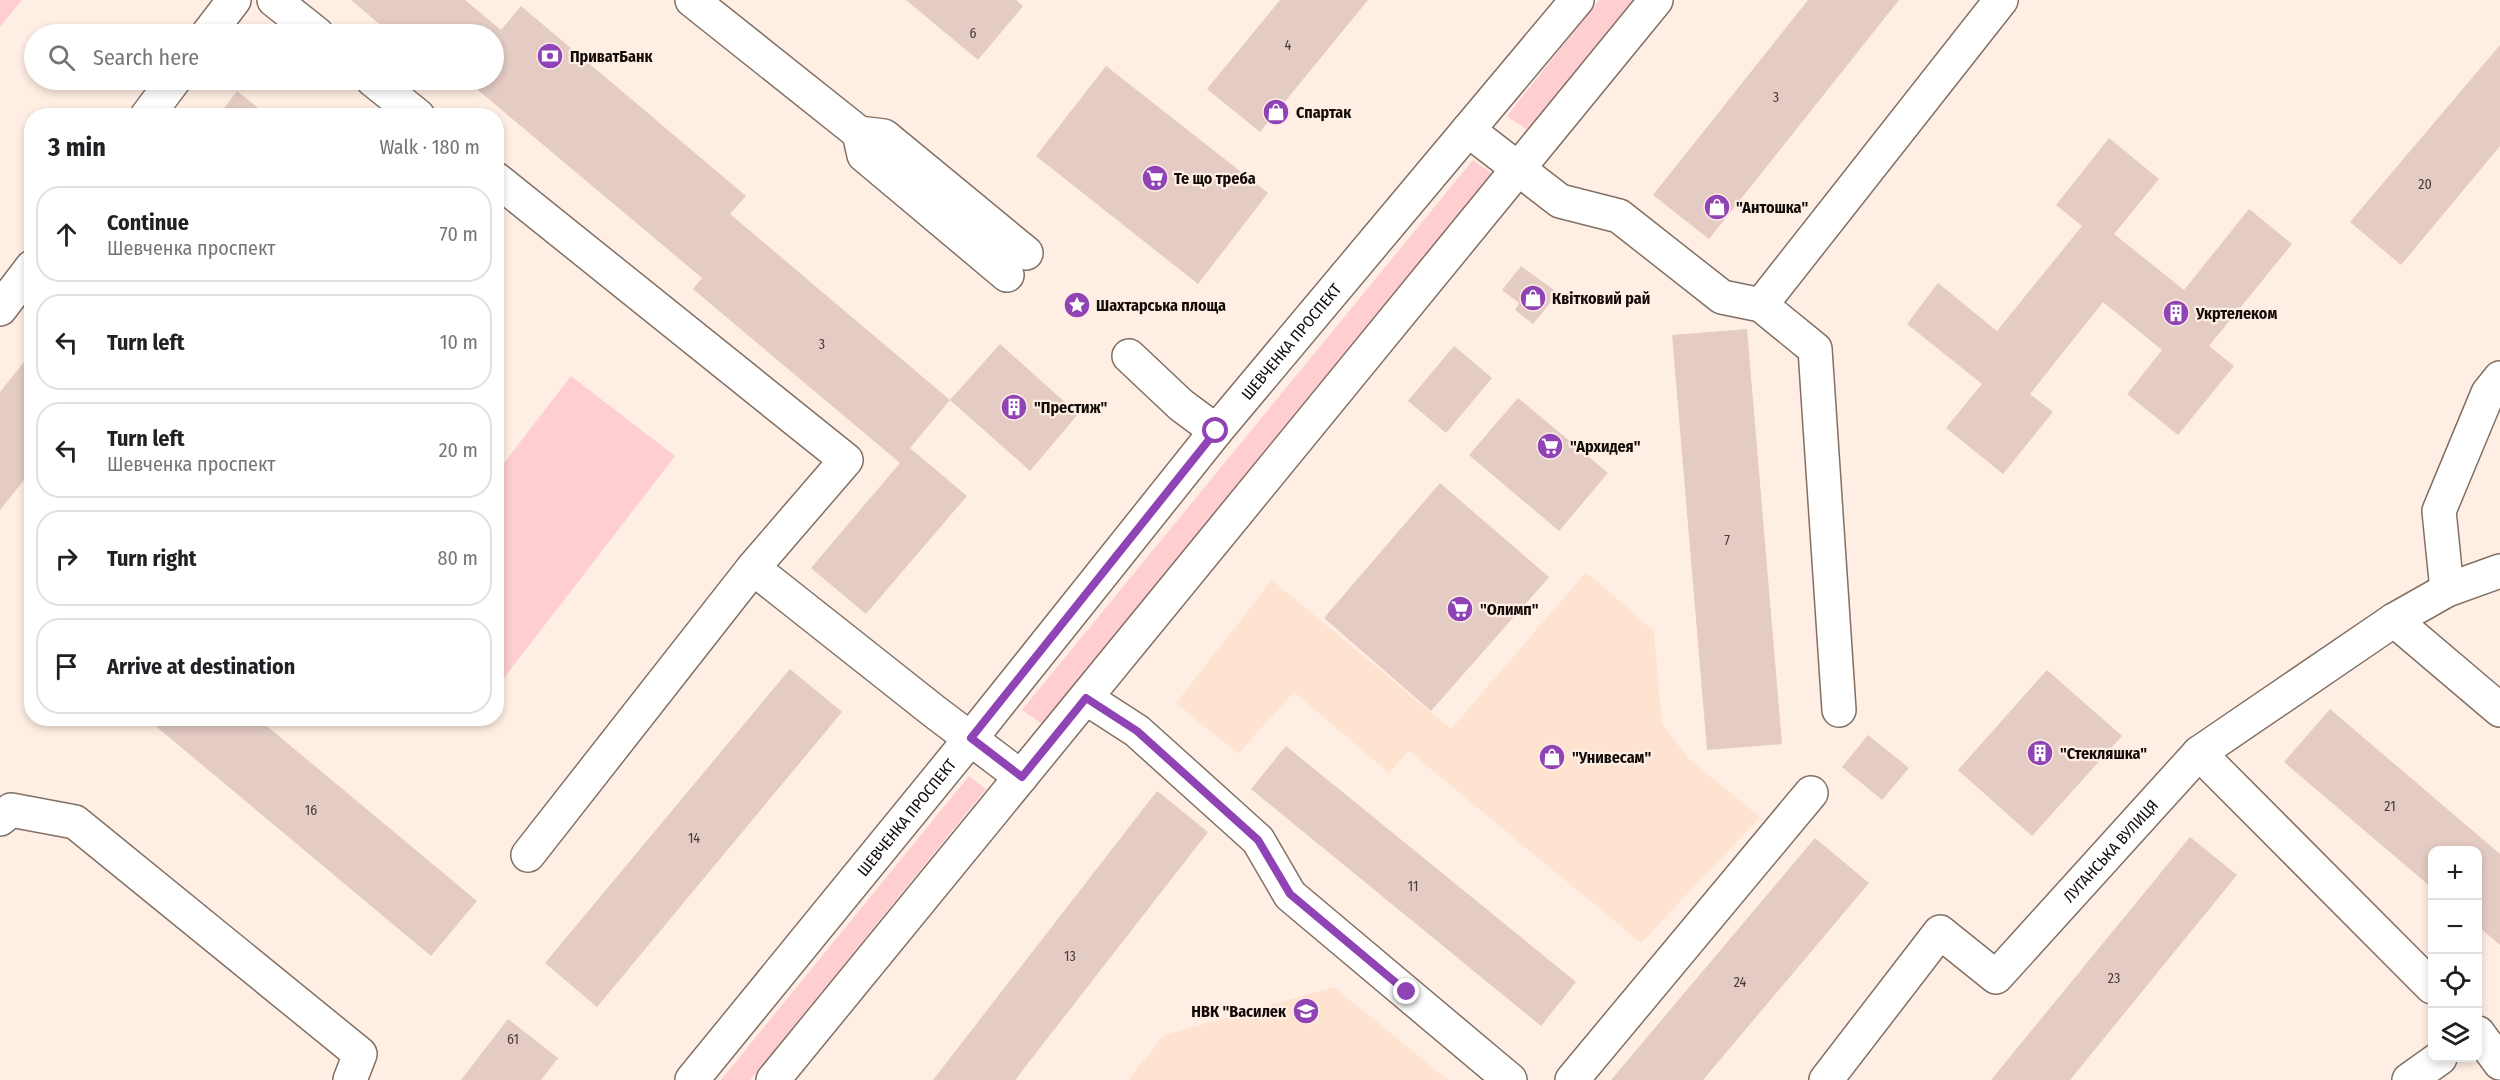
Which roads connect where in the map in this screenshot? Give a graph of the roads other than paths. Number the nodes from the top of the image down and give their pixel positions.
1 (234, 0) edge
2 (274, 0) edge
3 (693, 0) edge
4 (1577, 0) edge
5 (1656, 0) edge
6 (2001, 0) edge
7 (216, 24) edge
8 (304, 24) edge
9 (166, 90) edge
10 (386, 90) edge
11 (153, 108) edge
12 (408, 108) edge
13 (1468, 130) junction
14 (1516, 168) junction
15 (504, 185) edge
16 (1017, 264) dead end
17 (24, 278) edge
18 (1761, 305) junction
19 (0, 309) edge
20 (1129, 356) dead end
21 (2500, 378) edge
22 (1216, 431) junction
23 (753, 568) junction
24 (2500, 571) edge
25 (2447, 590) junction
26 (2394, 620) junction
27 (1086, 698) junction
28 (1839, 710) dead end
29 (2500, 710) edge
30 (971, 738) junction
31 (2199, 753) junction
32 (1022, 777) junction
33 (1811, 793) dead end
34 (0, 819) edge
35 (528, 855) dead end
36 (2428, 982) edge
37 (2482, 1038) edge
38 (2434, 1062) edge
39 (2500, 1063) edge
40 (350, 1080) edge
41 (693, 1080) edge
42 (772, 1080) edge
43 (1510, 1080) edge
44 (1572, 1080) edge
45 (1826, 1080) edge
46 (2409, 1080) edge

1 - 7 street
2 - 8 street
3 - 16 street
4 - 13 street, ШЕВЧЕНКА ПРОСПЕКТ
5 - 14 street
6 - 18 street
9 - 11 street
10 - 12 street
13 - 14 street
13 - 22 street, ШЕВЧЕНКА ПРОСПЕКТ
14 - 18 street
14 - 27 street
15 - 23 street
17 - 19 street
18 - 28 street
20 - 22 street
21 - 25 street
22 - 30 street, ШЕВЧЕНКА ПРОСПЕКТ
23 - 30 street
23 - 35 street
24 - 25 street, ЛУГАНСЬКА ВУЛИЦЯ
25 - 26 street, ЛУГАНСЬКА ВУЛИЦЯ
26 - 29 street
26 - 31 street, ЛУГАНСЬКА ВУЛИЦЯ
27 - 32 street
27 - 43 street
30 - 32 street
30 - 41 street, ШЕВЧЕНКА ПРОСПЕКТ
31 - 36 street
31 - 45 street, ЛУГАНСЬКА ВУЛИЦЯ
32 - 42 street
33 - 44 street
34 - 40 street
37 - 39 street
38 - 46 street

